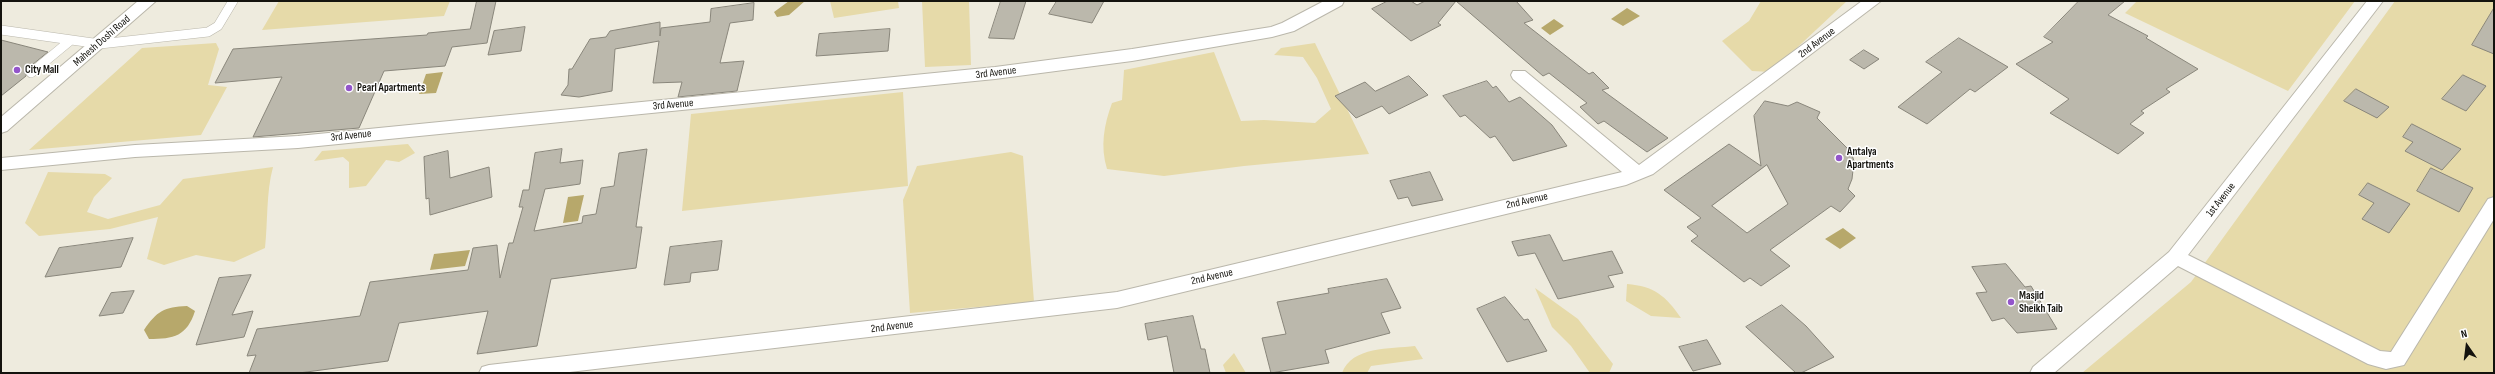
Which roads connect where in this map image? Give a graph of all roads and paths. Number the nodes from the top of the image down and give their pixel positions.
1 (148, 1) edge
2 (233, 1) edge
3 (1336, 1) edge
4 (1873, 1) edge
5 (2376, 1) edge
6 (1, 30) edge
7 (71, 40) junction
8 (100, 44) junction
9 (31, 73) dead end
10 (1519, 75) dead end
11 (1, 127) edge
12 (1, 164) edge
13 (1638, 174) junction
14 (2494, 204) edge
15 (2176, 257) junction
16 (489, 373) edge
17 (2040, 373) edge

1 - 8 street, Mahesh Doshi Road
2 - 8 lane
3 - 12 street, 3rd Avenue
4 - 13 street, 2nd Avenue
5 - 15 street, 1st Avenue
6 - 7 lane
7 - 8 lane
7 - 9 lane
8 - 11 street, Mahesh Doshi Road
10 - 13 street
13 - 16 street, 2nd Avenue
14 - 15 street
15 - 17 street, 1st Avenue

